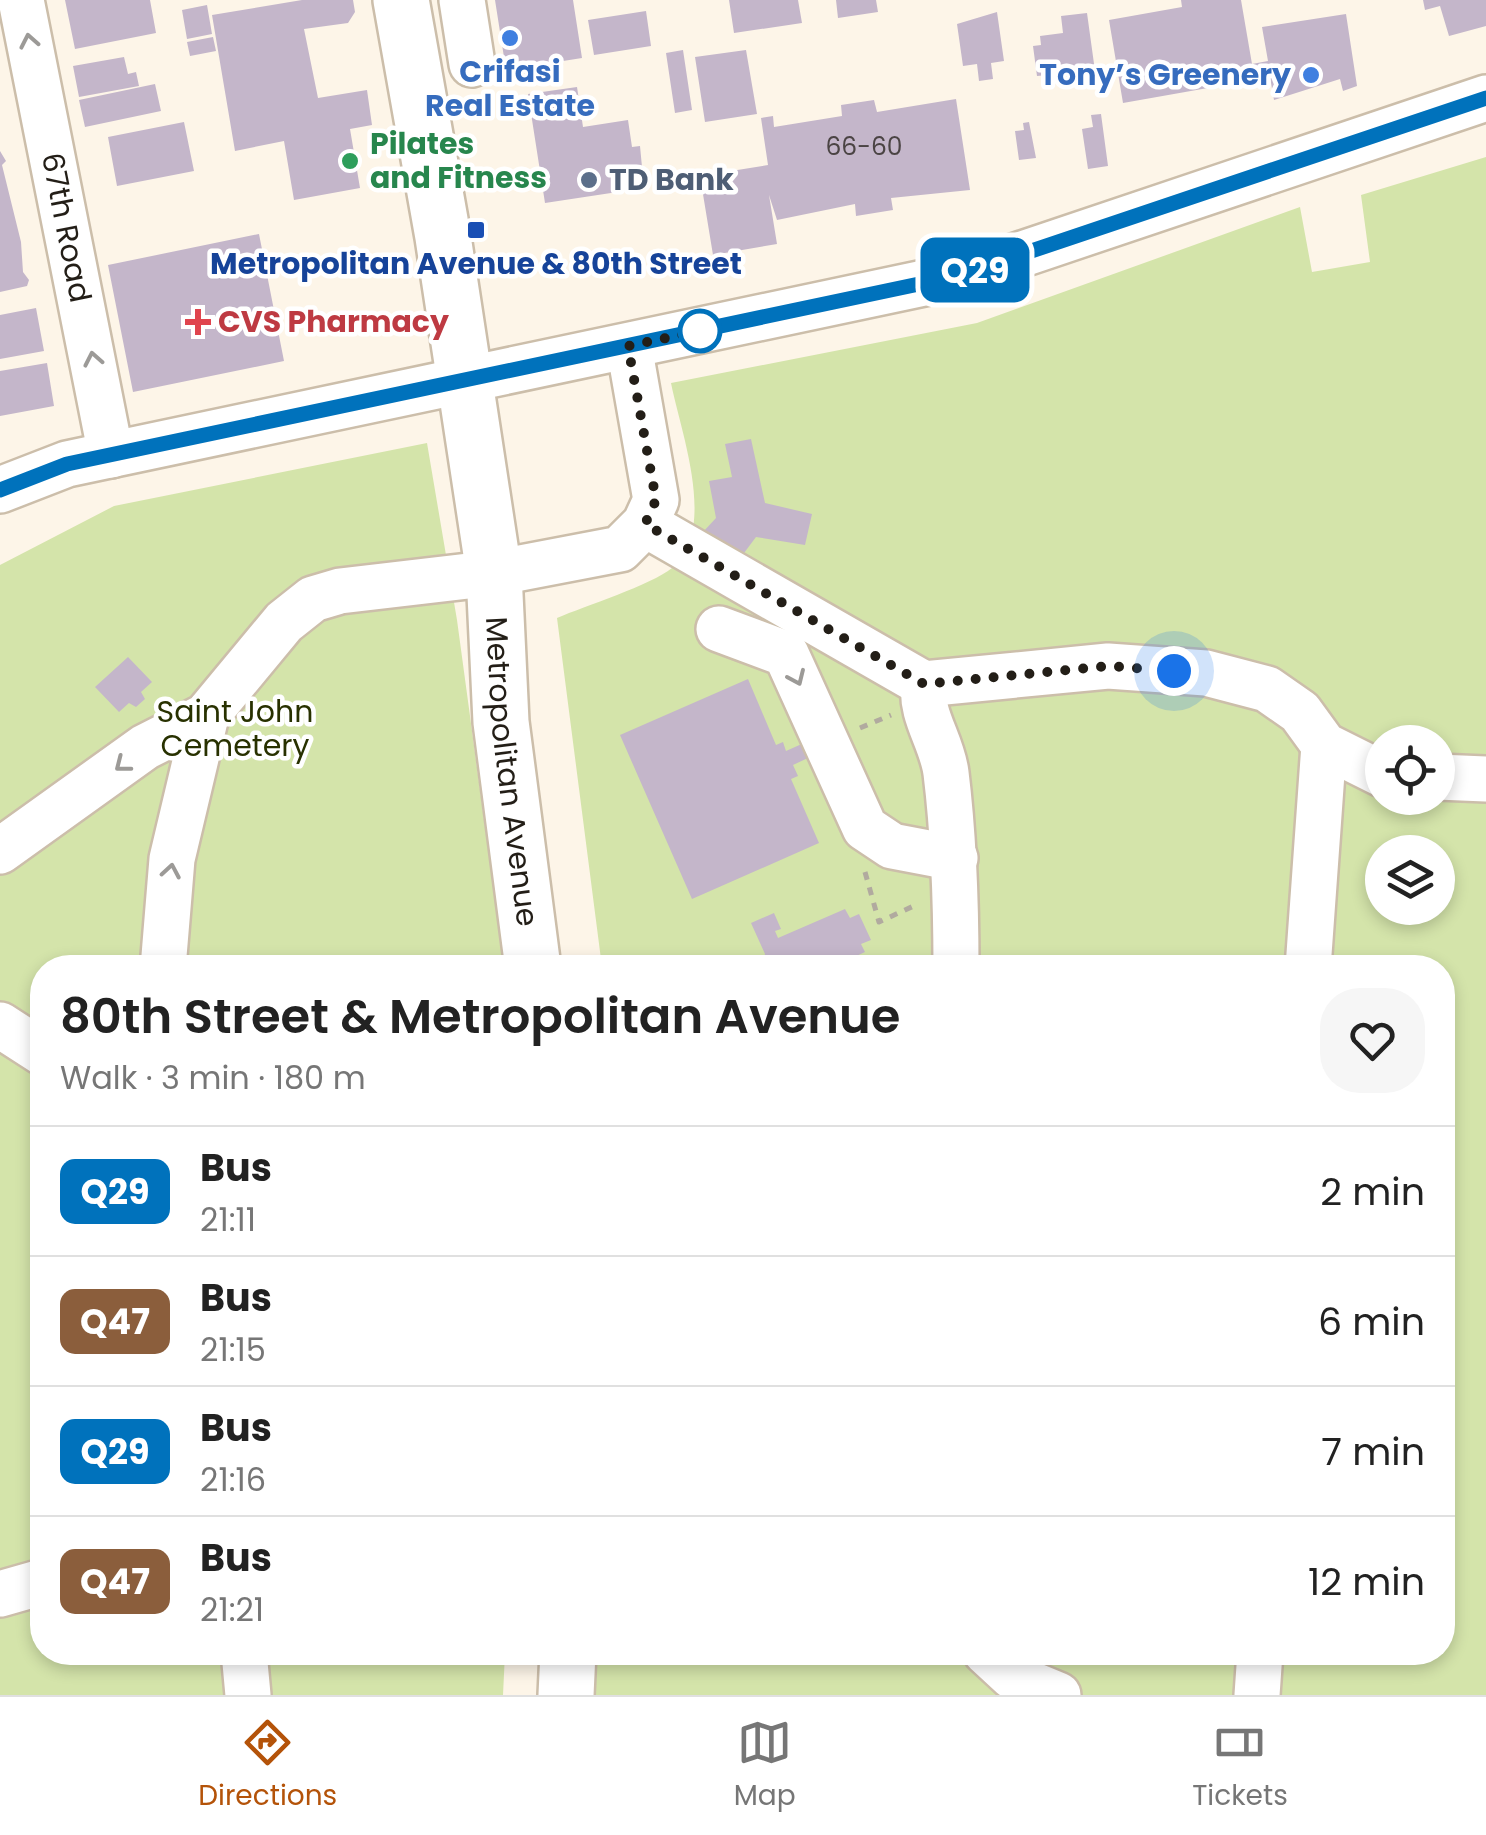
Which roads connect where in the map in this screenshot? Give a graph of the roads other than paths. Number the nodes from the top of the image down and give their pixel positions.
1 (21, 0) edge
2 (463, 7) edge
3 (403, 12) edge
4 (472, 64) dead end
5 (1486, 98) edge
6 (628, 346) junction
7 (465, 381) junction
8 (112, 455) junction
9 (0, 490) edge
10 (645, 524) junction
11 (494, 573) junction
12 (719, 629) dead end
13 (923, 693) junction
14 (206, 716) junction
15 (1324, 745) junction
16 (1365, 766) edge
17 (1455, 778) edge
18 (1486, 779) edge
19 (0, 851) edge
20 (954, 858) junction
21 (165, 955) edge
22 (532, 955) edge
23 (569, 955) edge
24 (956, 955) edge
25 (1309, 955) edge
26 (0, 1024) edge
27 (30, 1044) edge
28 (30, 1585) edge
29 (0, 1594) edge
30 (245, 1665) edge
31 (532, 1665) edge
32 (567, 1665) edge
33 (1000, 1665) edge
34 (1259, 1665) edge
35 (248, 1695) edge
36 (531, 1695) edge
37 (566, 1695) edge
38 (1058, 1695) edge
39 (1256, 1695) edge

8 -> 1 street, 67th Road
2 - 3 street
2 - 4 street
3 - 7 main road, Metropolitan Avenue
5 - 6 street
6 - 7 street
6 - 10 street
7 - 8 street
7 - 11 main road, Metropolitan Avenue
8 - 9 street
10 - 11 street
10 - 13 street
11 - 14 street
11 - 22 main road, Metropolitan Avenue
11 - 23 main road, Metropolitan Avenue
12 -> 20 street
13 - 15 street
13 - 20 street
14 -> 19 street
21 -> 14 street
15 - 16 street
15 - 25 street
17 - 18 street
20 - 24 street
26 - 27 street
28 - 29 street
30 - 35 street
31 - 36 main road
32 - 37 main road
33 - 38 street
34 - 39 street

